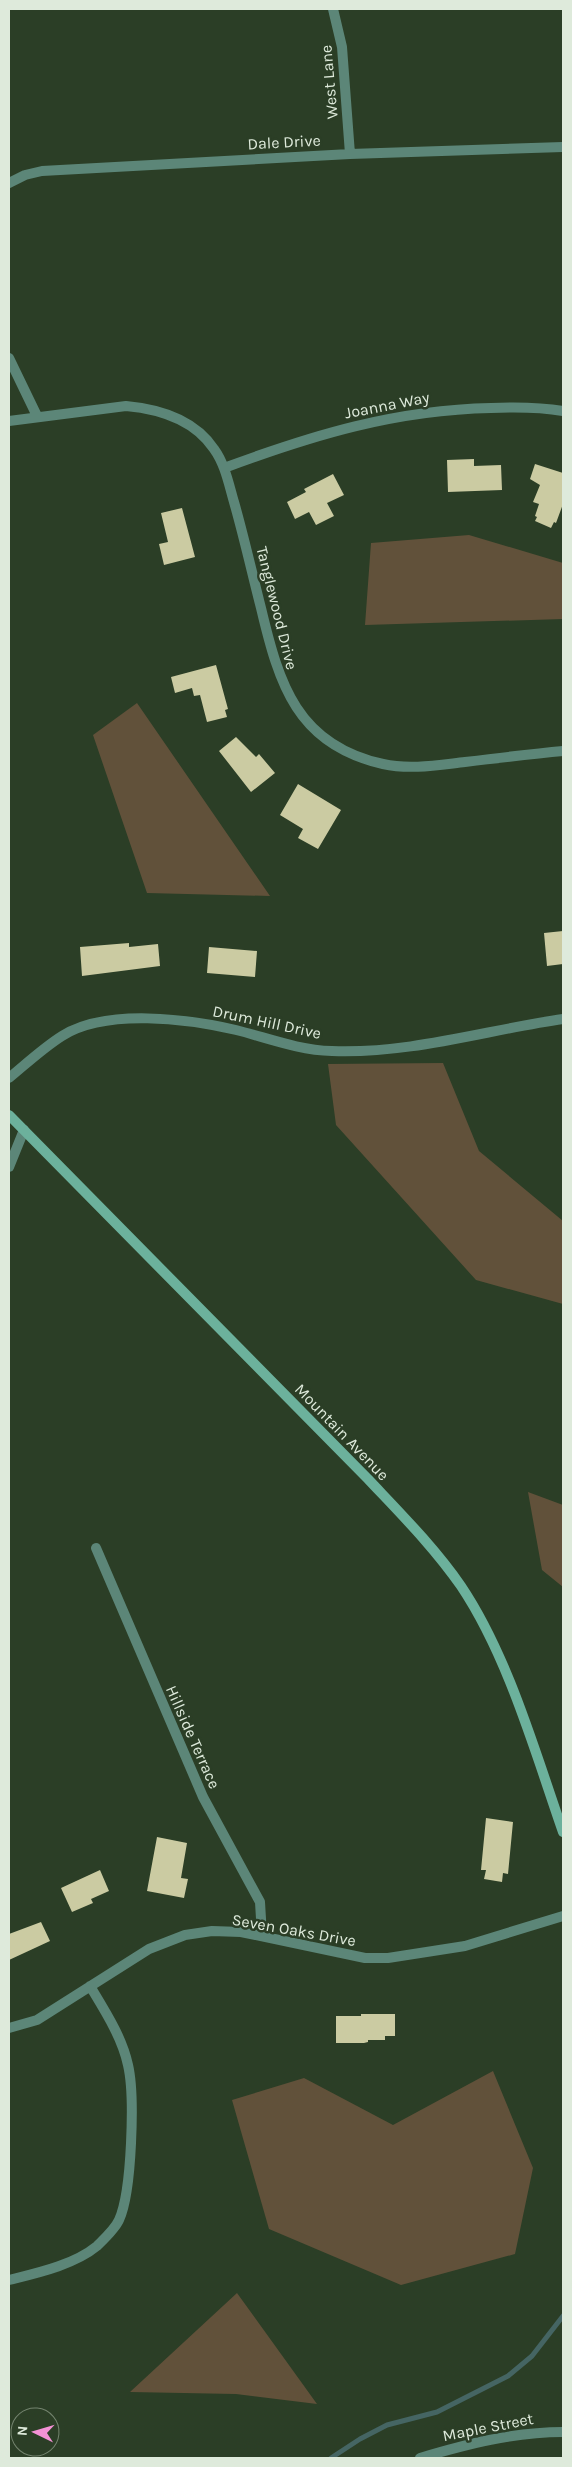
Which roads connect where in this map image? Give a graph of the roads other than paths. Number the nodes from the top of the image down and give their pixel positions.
1 (333, 9) edge
2 (563, 147) edge
3 (350, 154) junction
4 (9, 183) edge
5 (9, 358) edge
6 (563, 411) edge
7 (38, 416) junction
8 (9, 420) edge
9 (224, 468) junction
10 (563, 750) edge
11 (563, 1019) edge
12 (9, 1078) edge
13 (9, 1115) edge
14 (24, 1130) junction
15 (9, 1167) edge
16 (96, 1548) dead end
17 (563, 1832) edge
18 (563, 1916) edge
19 (262, 1936) junction
20 (90, 1986) junction
21 (9, 2028) edge
22 (9, 2280) edge
23 (563, 2432) edge
24 (420, 2458) edge

1 - 3 street, West Lane
2 - 3 street, Dale Drive
3 - 4 street, Dale Drive
5 - 7 street
6 - 9 street, Joanna Way
7 - 8 street, Tanglewood Drive
7 - 9 street, Tanglewood Drive
9 - 10 street, Tanglewood Drive
11 - 12 street, Drum Hill Drive
13 - 14 main road, Mountain Avenue
14 - 15 street
14 - 17 main road, Mountain Avenue
16 - 19 street, Hillside Terrace
18 - 19 street, Seven Oaks Drive
19 - 20 street, Seven Oaks Drive
20 - 21 street, Seven Oaks Drive
20 - 22 street
23 - 24 street, Maple Street

